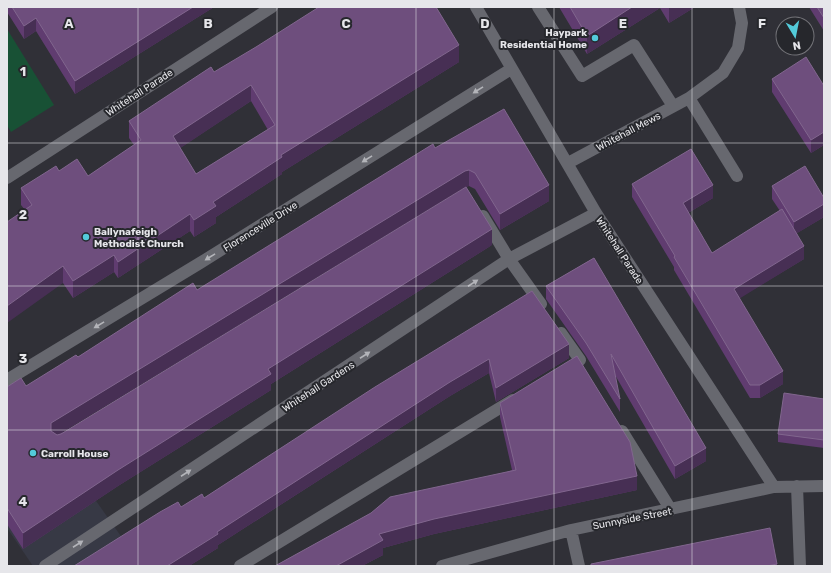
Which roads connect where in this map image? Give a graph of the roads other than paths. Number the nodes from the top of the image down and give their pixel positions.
1 (272, 7) edge
2 (476, 7) edge
3 (538, 7) edge
4 (739, 7) edge
5 (511, 69) junction
6 (689, 98) junction
7 (673, 106) junction
8 (568, 164) junction
9 (737, 176) dead end
10 (7, 178) edge
11 (477, 206) edge
12 (596, 213) junction
13 (509, 259) junction
14 (588, 373) edge
15 (7, 380) edge
16 (525, 393) edge
17 (615, 419) edge
18 (797, 486) junction
19 (824, 486) edge
20 (774, 487) junction
21 (671, 510) junction
22 (571, 530) junction
23 (45, 566) edge
24 (240, 566) edge
25 (442, 566) edge
26 (579, 566) edge
27 (800, 566) edge

1 - 10 street, Whitehall Parade
2 - 5 street, Whitehall Parade
3 - 7 street
4 - 6 street, Whitehall Mews
5 - 8 street, Whitehall Parade
5 -> 15 street, Florenceville Drive
6 - 7 street, Whitehall Mews
6 - 9 street
7 - 8 street, Whitehall Mews
8 - 12 street, Whitehall Parade
11 - 13 street
12 - 13 street, Whitehall Gardens
12 - 20 street, Whitehall Parade
13 - 14 street
23 -> 13 street, Whitehall Gardens
16 - 24 street
17 - 21 street
18 - 19 street, Sunnyside Street
18 - 20 street, Sunnyside Street
18 - 27 street
20 - 21 street, Sunnyside Street
21 - 22 street, Sunnyside Street
22 - 25 street, Sunnyside Street
22 - 26 street

